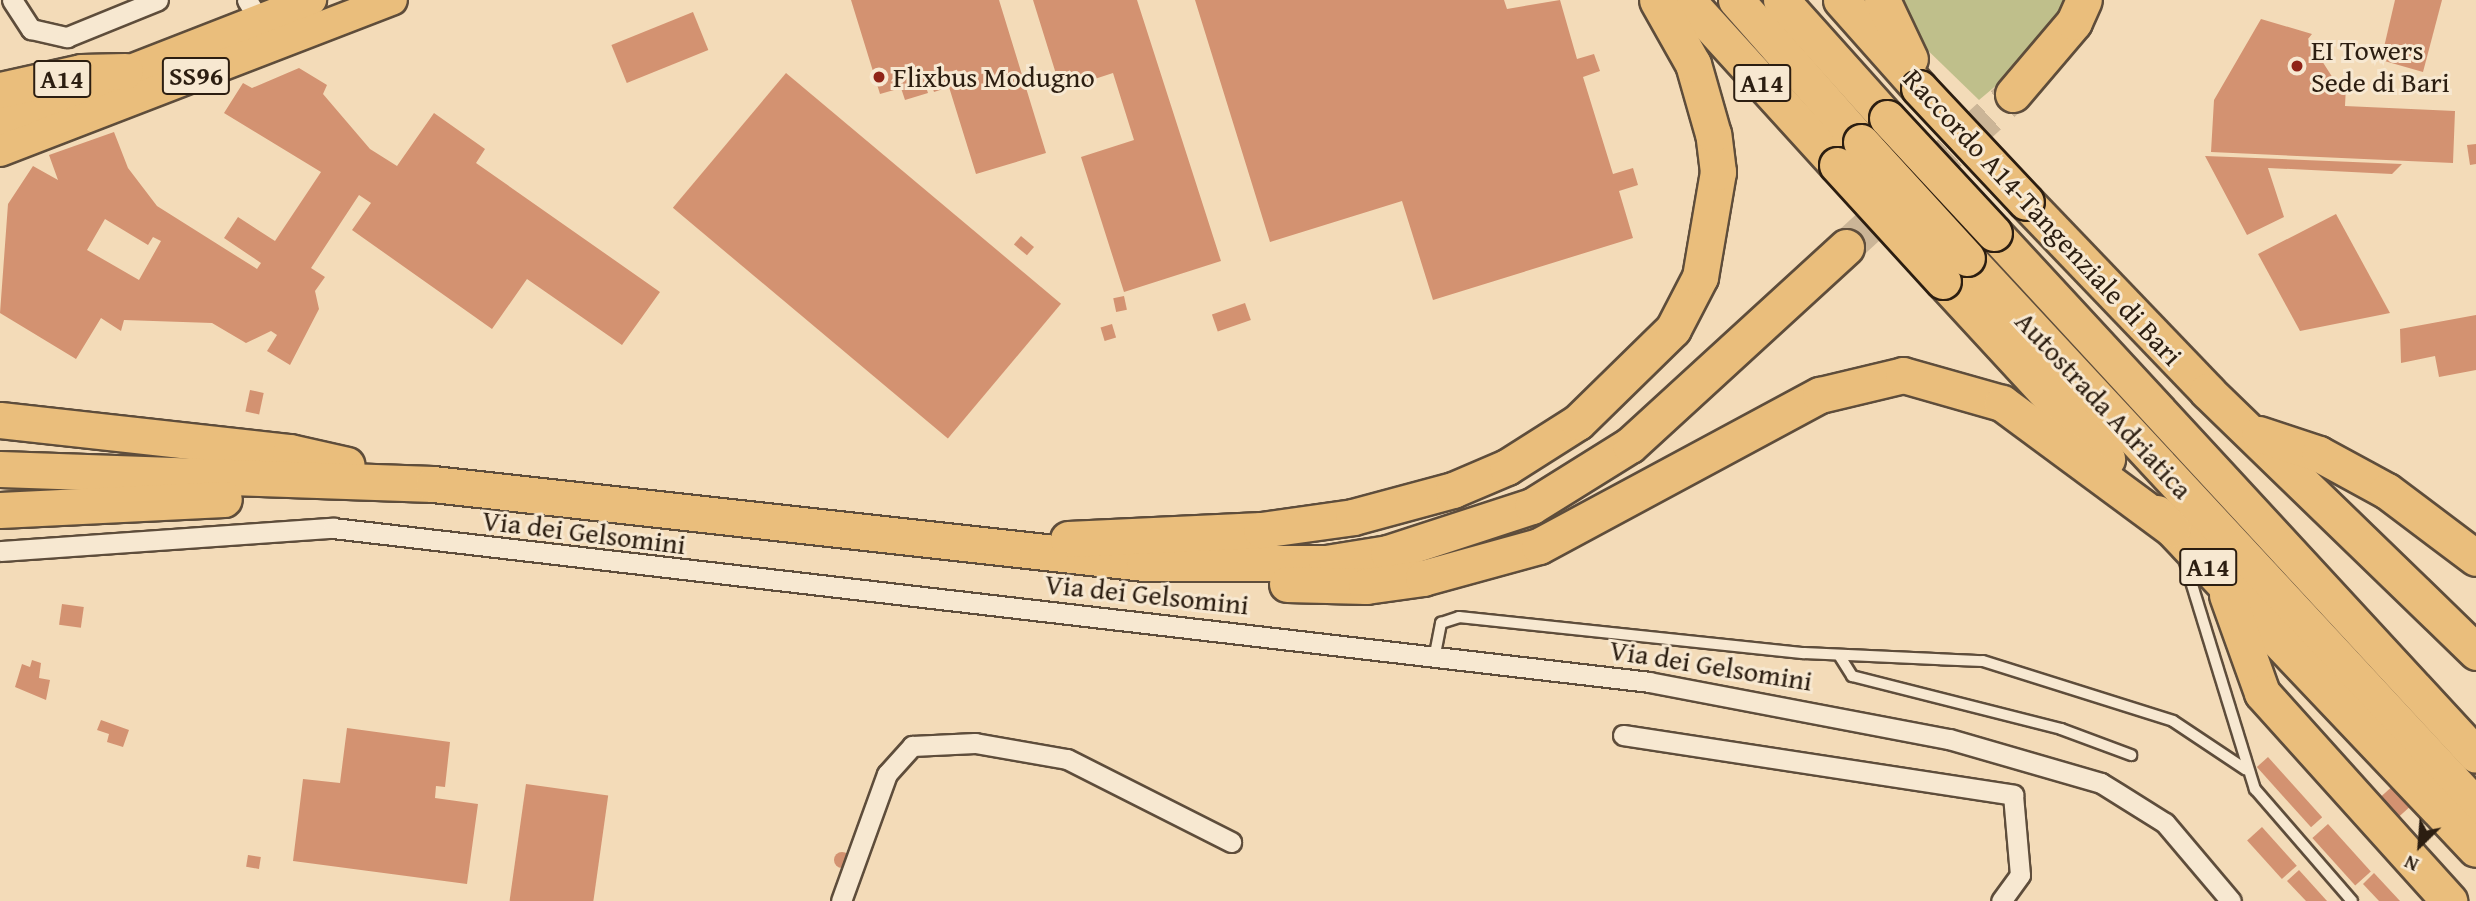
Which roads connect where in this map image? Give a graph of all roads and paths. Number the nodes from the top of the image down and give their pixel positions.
1 (12, 0) edge
2 (158, 0) edge
3 (311, 0) edge
4 (392, 0) edge
5 (1657, 0) edge
6 (1687, 0) edge
7 (1736, 0) edge
8 (1781, 0) edge
9 (1841, 0) edge
10 (1882, 0) edge
11 (2084, 0) edge
12 (253, 10) edge
13 (125, 71) junction
14 (1916, 84) junction
15 (0, 90) edge
16 (2012, 94) tunnel mouth
17 (0, 121) edge
18 (0, 151) edge
19 (1849, 154) junction
20 (1846, 247) tunnel mouth
21 (1955, 270) junction
22 (0, 420) edge
23 (2249, 431) junction
24 (0, 469) edge
25 (352, 479) junction
26 (433, 484) junction
27 (0, 510) edge
28 (2172, 529) junction
29 (1003, 548) junction
30 (0, 551) edge
31 (2471, 551) edge
32 (1180, 566) junction
33 (2222, 582) junction
34 (2476, 652) edge
35 (1435, 654) junction
36 (1839, 655) junction
37 (1623, 735) dead end
38 (2131, 755) dead end
39 (2476, 755) edge
40 (2245, 769) junction
41 (2476, 806) edge
42 (1231, 842) dead end
43 (2476, 849) edge
44 (841, 901) edge
45 (2001, 901) edge
46 (2231, 901) edge
47 (2352, 901) edge
48 (2449, 901) edge

1 - 2 street
3 - 12 main road, SS96
4 - 18 main road, SS96
5 - 29 highway
6 - 19 highway, A14
7 - 19 highway, Autostrada Adriatica / A14
8 - 39 highway, Autostrada Adriatica / A14, bridge
9 - 14 highway, Raccordo A14-Tangenziale di Bari
10 - 14 highway
11 - 16 highway
12 - 13 main road, SS96
13 - 15 highway, A14
13 - 17 main road, SS96
14 - 23 highway, Raccordo A14-Tangenziale di Bari, bridge
19 - 21 highway, Autostrada Adriatica / A14, bridge
20 - 32 highway
21 - 28 highway, A14
21 - 41 highway, Autostrada Adriatica / A14
22 - 26 highway
23 - 31 highway, Raccordo A14-Tangenziale di Bari
23 - 34 highway, Raccordo A14-Tangenziale di Bari
24 - 25 highway
25 - 26 highway
25 - 27 highway
26 - 29 highway
28 - 32 highway
28 - 33 highway, A14
28 - 40 lane
29 - 32 highway
30 - 35 street, Via dei Gelsomini
33 - 43 highway, A14
33 - 48 highway, A14
35 - 36 lane
35 - 46 street, Via dei Gelsomini
36 - 38 lane
36 - 40 lane
37 - 45 street
40 - 47 lane
42 - 44 street

